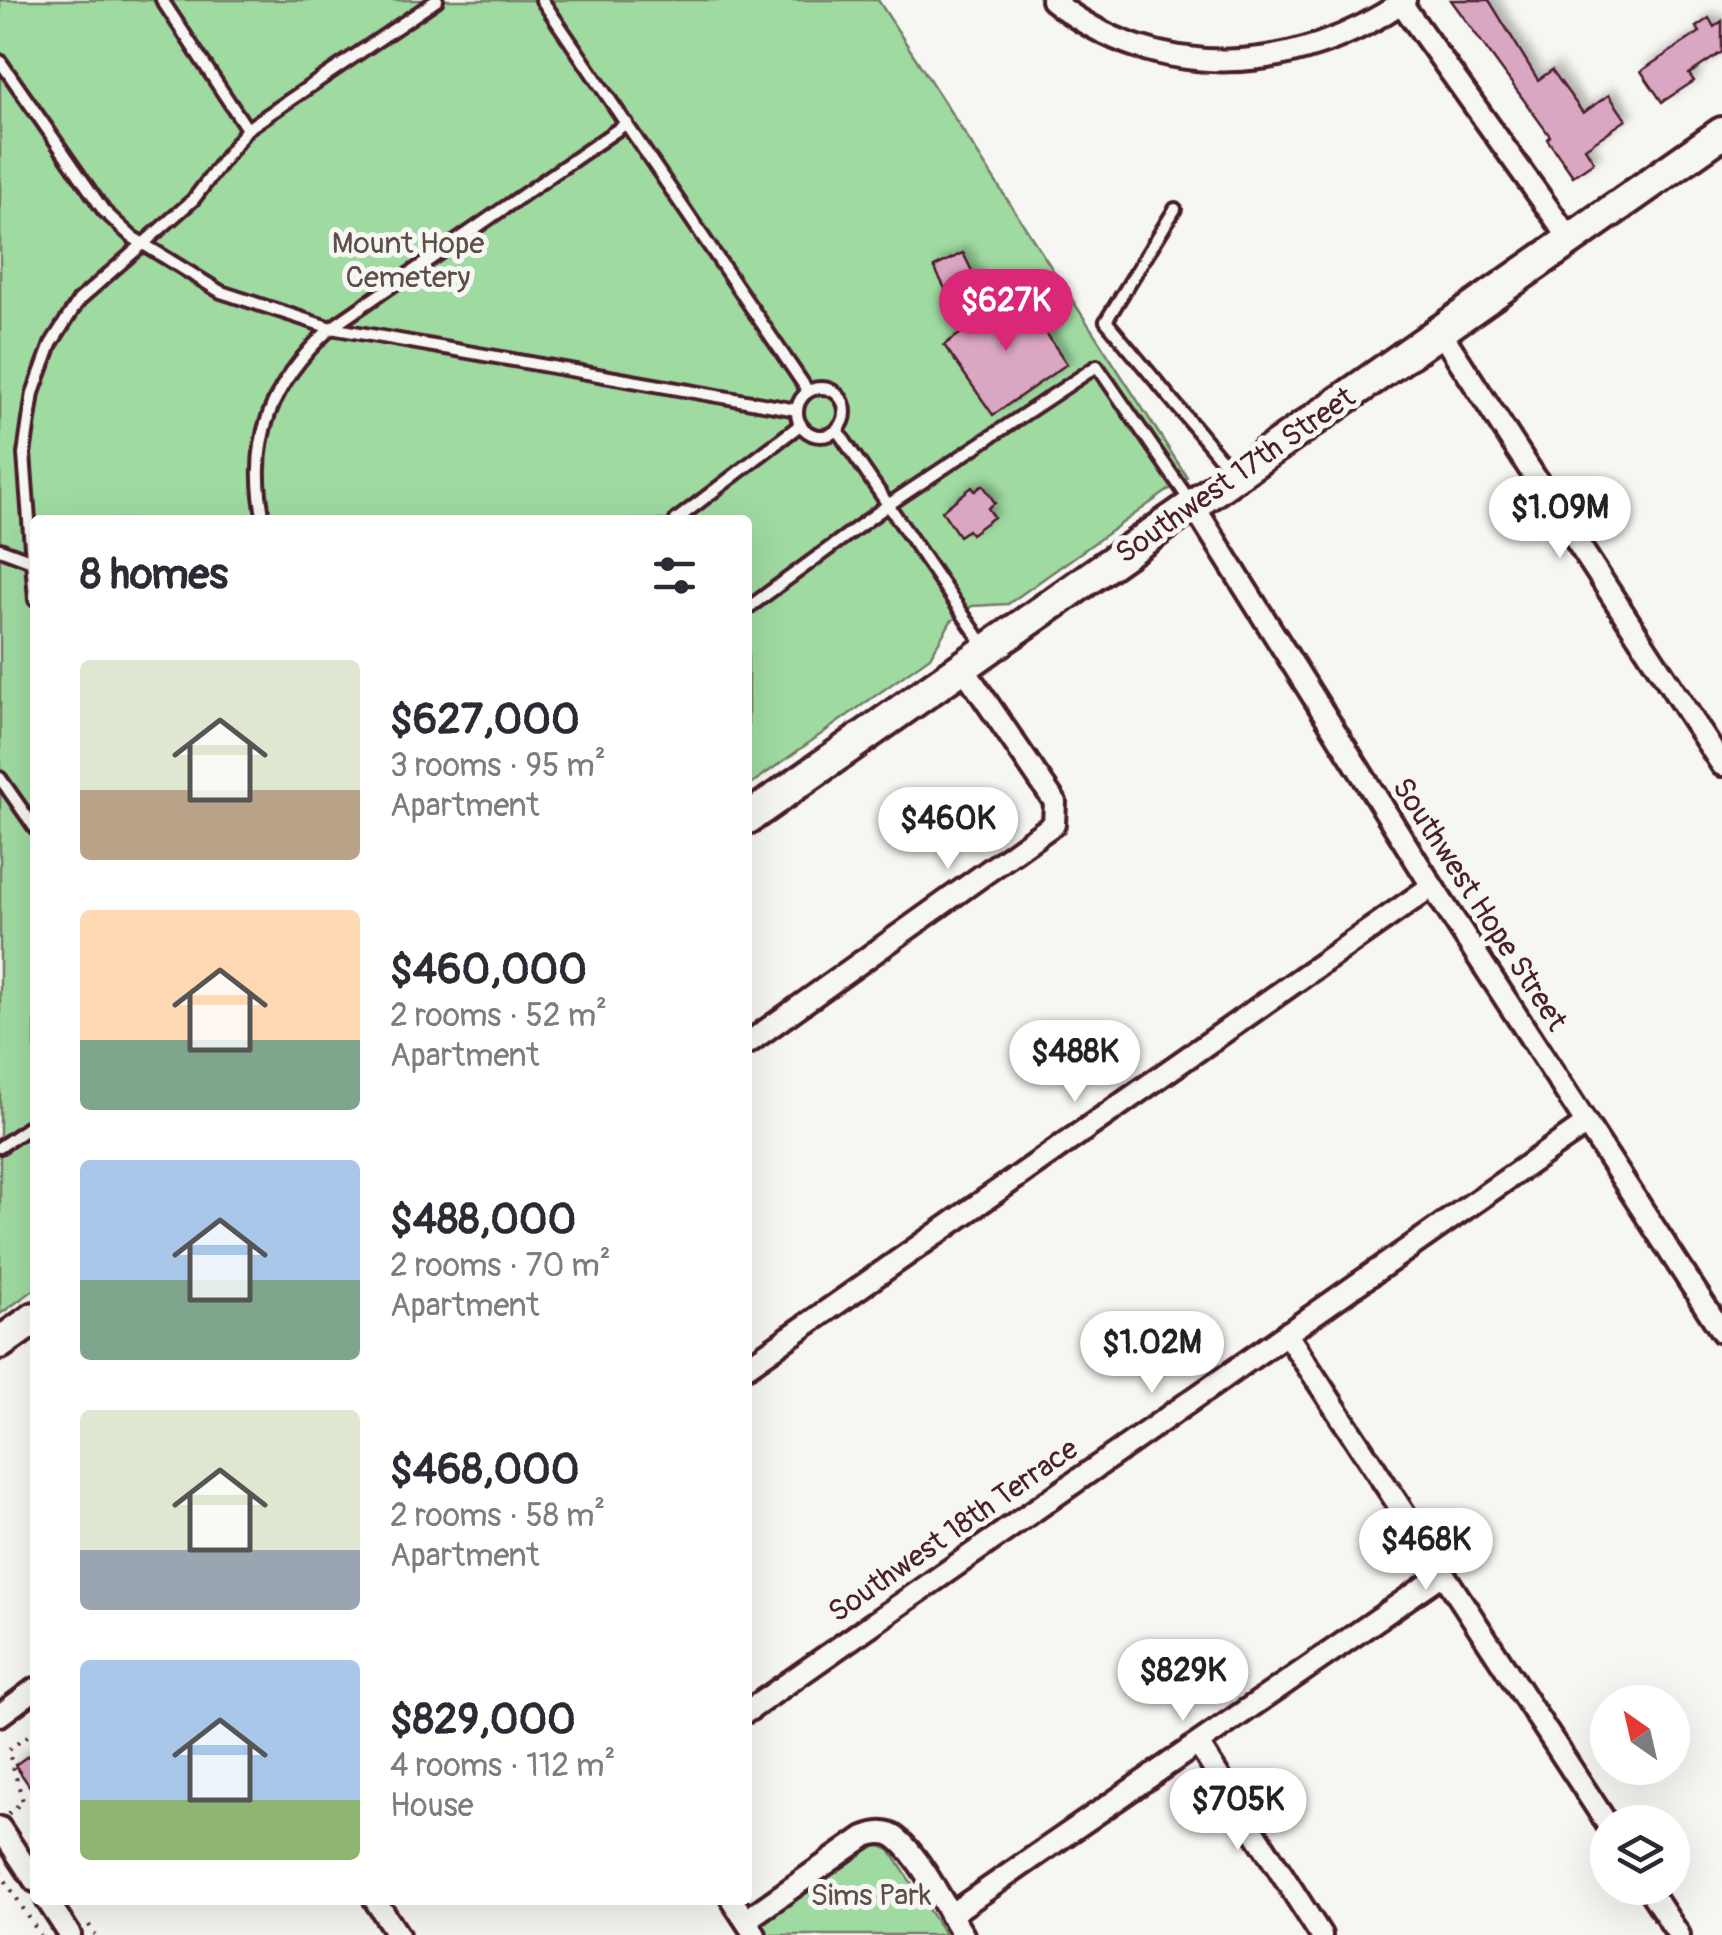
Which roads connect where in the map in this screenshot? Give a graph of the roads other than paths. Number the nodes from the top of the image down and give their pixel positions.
1 (162, 0) edge
2 (437, 0) edge
3 (542, 0) edge
4 (1052, 0) edge
5 (1401, 1) edge
6 (0, 61) edge
7 (628, 124) junction
8 (247, 129) junction
9 (1722, 133) edge
10 (1175, 210) dead end
11 (1570, 240) junction
12 (142, 244) junction
13 (331, 328) junction
14 (1440, 331) junction
15 (808, 390) junction
16 (796, 410) junction
17 (800, 424) junction
18 (837, 430) junction
19 (1235, 476) junction
20 (888, 506) junction
21 (1193, 506) junction
22 (264, 515) edge
23 (682, 515) edge
24 (30, 538) edge
25 (0, 549) edge
26 (30, 560) edge
27 (752, 605) edge
28 (975, 657) junction
29 (1722, 764) edge
30 (0, 778) edge
31 (752, 815) edge
32 (30, 821) edge
33 (1432, 886) junction
34 (752, 1040) edge
35 (1586, 1124) junction
36 (30, 1126) edge
37 (0, 1147) edge
38 (30, 1322) edge
39 (1722, 1332) edge
40 (1286, 1333) junction
41 (0, 1343) edge
42 (752, 1363) edge
43 (1443, 1574) junction
44 (30, 1693) edge
45 (752, 1708) edge
46 (0, 1714) edge
47 (1198, 1744) junction
48 (1595, 1805) edge
49 (4, 1821) edge
50 (30, 1871) edge
51 (50, 1905) edge
52 (378, 1905) edge
53 (735, 1905) edge
54 (1659, 1905) edge
55 (950, 1915) junction
56 (751, 1928) edge
57 (70, 1935) edge
58 (398, 1935) edge
59 (963, 1935) edge
60 (1322, 1935) edge
61 (1679, 1935) edge

1 - 8 lane
2 - 8 lane
3 - 7 lane
4 - 5 street
5 - 11 street
6 - 12 lane
7 - 13 lane
7 - 15 lane
8 - 12 lane
9 - 11 main road, Southwest 17th Street
10 - 19 lane
11 - 14 main road, Southwest 17th Street
12 - 13 lane
12 - 24 lane
13 - 16 lane
13 - 22 lane
14 - 19 main road, Southwest 17th Street
14 - 29 street
15 - 16 lane
15 - 18 lane
16 - 17 lane
17 - 18 lane
17 - 23 lane
18 - 20 lane
19 - 21 main road, Southwest 17th Street
20 - 21 lane
20 - 27 lane
20 - 28 lane
21 - 28 main road, Southwest 17th Street
21 - 33 street, Southwest Hope Street
25 - 26 lane
28 - 31 main road, Southwest 17th Street
28 - 34 street
30 - 32 lane
33 - 35 street, Southwest Hope Street
33 - 42 street
35 - 39 street, Southwest Hope Street
35 - 40 street, Southwest 18th Terrace
36 - 37 lane
38 - 41 main road
40 - 43 street
40 - 45 street, Southwest 18th Terrace
43 - 47 street
43 - 48 street
44 - 46 street
47 - 55 street
47 - 60 street
49 - 50 street
51 - 57 street
52 - 58 street
53 - 56 street
54 - 61 street
55 - 56 street
55 - 59 street

